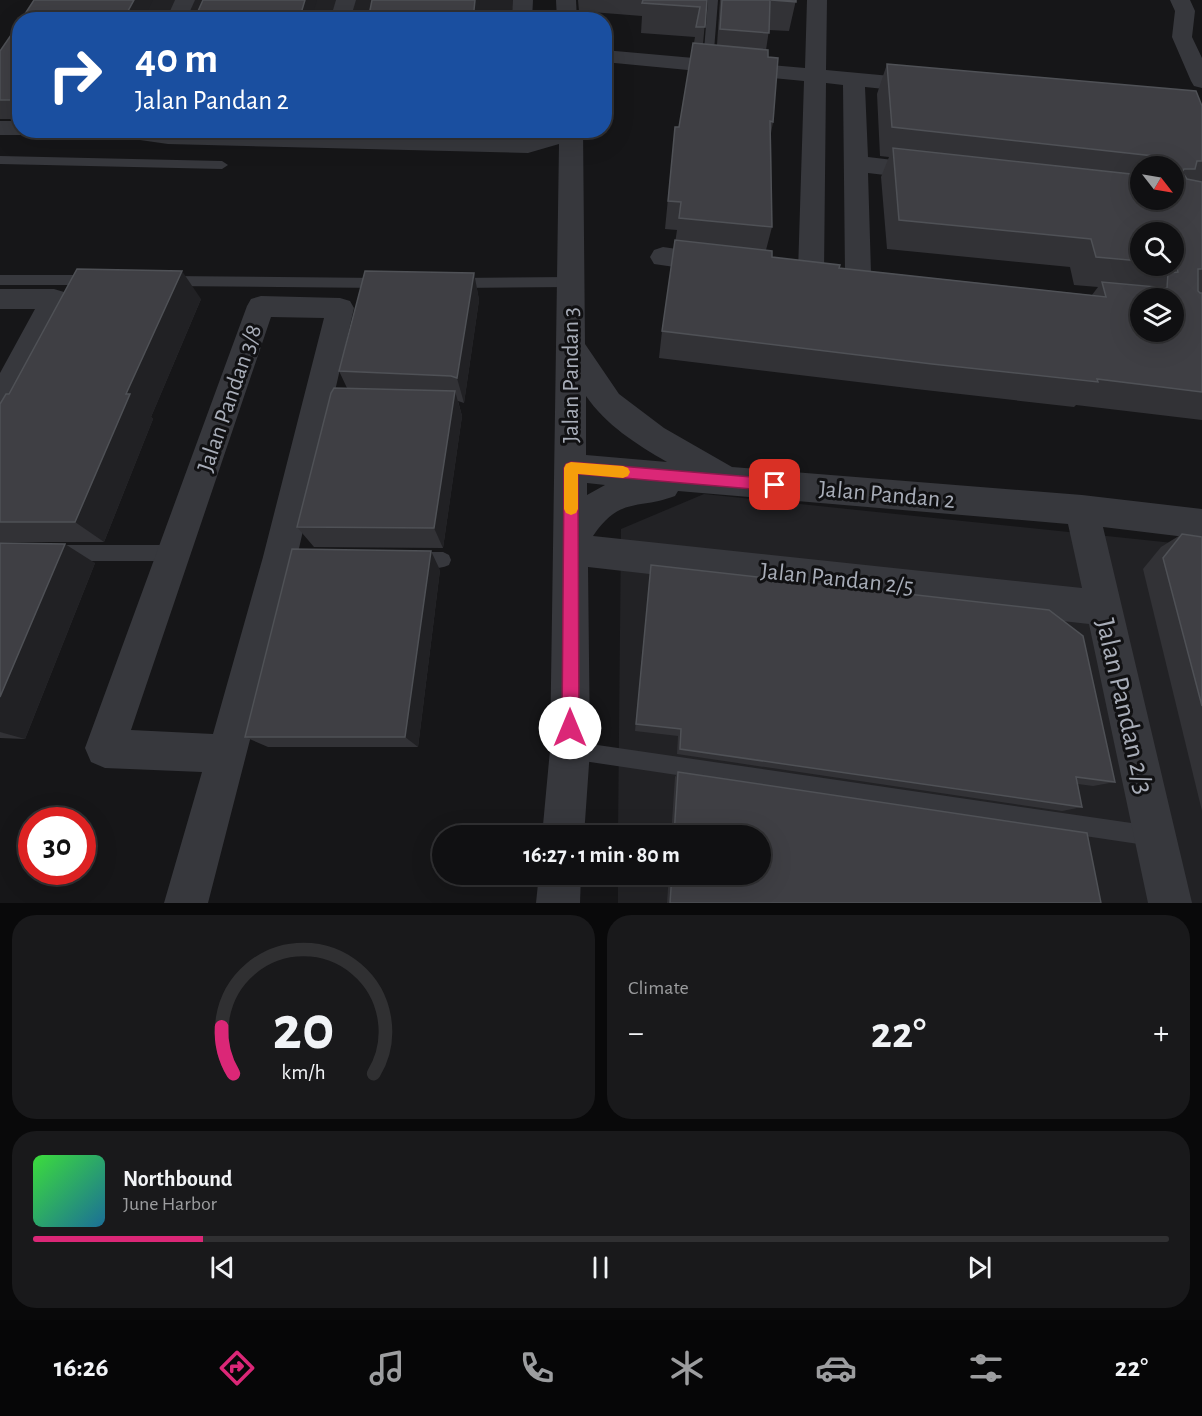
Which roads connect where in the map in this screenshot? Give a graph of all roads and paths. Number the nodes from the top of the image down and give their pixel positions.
1 (713, 0) edge
2 (817, 0) edge
3 (1189, 8) edge
4 (612, 57) edge
5 (708, 65) junction
6 (815, 75) junction
7 (854, 79) junction
8 (1201, 79) edge
9 (946, 88) edge
10 (370, 138) edge
11 (549, 138) edge
12 (567, 138) edge
13 (0, 160) edge
14 (856, 164) junction
15 (222, 165) dead end
16 (951, 175) edge
17 (663, 257) dead end
18 (743, 265) edge
19 (0, 280) edge
20 (107, 281) edge
21 (154, 281) edge
22 (570, 282) junction
23 (392, 283) edge
24 (440, 283) edge
25 (0, 299) edge
26 (570, 343) junction
27 (0, 400) edge
28 (571, 468) junction
29 (727, 481) junction
30 (1082, 510) junction
31 (1202, 524) edge
32 (571, 544) junction
33 (46, 553) edge
34 (174, 554) junction
35 (396, 559) edge
36 (443, 560) dead end
37 (1104, 608) junction
38 (570, 750) junction
39 (226, 754) junction
40 (564, 825) edge
41 (1155, 837) junction
42 (559, 885) edge
43 (186, 903) edge
44 (558, 903) edge
45 (1170, 903) edge

1 - 5 lane
2 - 6 street
3 - 8 street
4 - 5 street
5 - 6 street
6 - 7 street
6 - 14 street
7 - 9 street
7 - 14 street
10 - 11 street
12 - 22 street, Jalan Pandan 3
13 - 15 lane
14 - 16 street
17 - 18 street
19 - 20 lane
21 - 23 lane
22 - 24 lane
22 - 26 street, Jalan Pandan 3
25 - 27 street
26 - 28 street, Jalan Pandan 3
26 - 29 street
28 - 29 street, Jalan Pandan 2
28 - 32 street, Jalan Pandan 3
29 - 30 street, Jalan Pandan 2
29 - 32 street
30 - 31 street, Jalan Pandan 2
30 - 37 street, Jalan Pandan 2/3
32 - 37 street, Jalan Pandan 2/5
32 - 38 street, Jalan Pandan 3
33 - 34 lane
34 - 39 street, Jalan Pandan 3/8
34 - 39 street, Jalan Pandan 3/8
35 - 36 lane
37 - 41 street, Jalan Pandan 2/3
38 - 40 street, Jalan Pandan 3
38 - 41 lane
39 - 43 street, Jalan Pandan 3/8
41 - 45 street, Jalan Pandan 2/3
42 - 44 street

